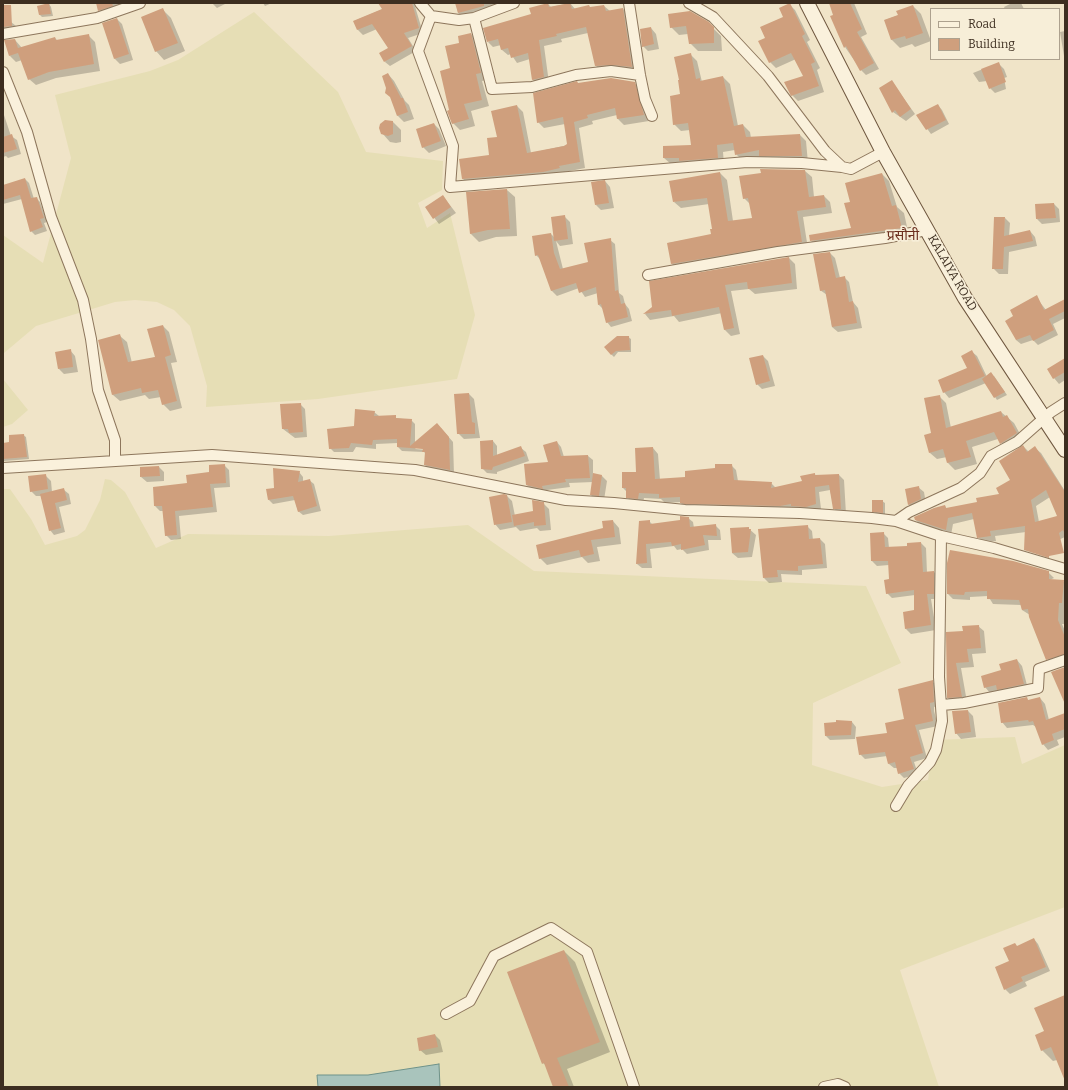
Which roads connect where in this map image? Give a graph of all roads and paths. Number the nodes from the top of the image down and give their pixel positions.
1 (140, 3) edge
2 (420, 3) edge
3 (514, 3) edge
4 (629, 3) edge
5 (689, 3) edge
6 (807, 3) edge
7 (431, 16) junction
8 (474, 18) junction
9 (3, 34) edge
10 (3, 72) edge
11 (640, 75) junction
12 (652, 116) dead end
13 (883, 152) junction
14 (842, 167) junction
15 (927, 230) junction
16 (648, 275) dead end
17 (1065, 403) edge
18 (1044, 419) junction
19 (1065, 450) edge
20 (115, 460) junction
21 (3, 468) edge
22 (896, 521) junction
23 (941, 536) junction
24 (1065, 569) edge
25 (1065, 660) edge
26 (942, 705) junction
27 (896, 806) dead end
28 (446, 1014) dead end
29 (634, 1087) edge
30 (824, 1087) edge
31 (845, 1087) edge

1 - 9 street
2 - 7 street
3 - 8 street
4 - 11 street
5 - 14 street
6 - 13 main road, KALAIYA ROAD
7 - 8 street
7 - 14 street
8 - 11 street
10 - 20 street
11 - 12 street
13 - 14 street
13 - 15 main road, KALAIYA ROAD
15 - 16 street
15 - 18 main road, KALAIYA ROAD
17 - 18 street
18 - 19 main road, KALAIYA ROAD
18 - 22 street
20 - 21 street
20 - 22 street
22 - 23 street
23 - 24 street
23 - 26 street
25 - 26 street
26 - 27 street
28 - 29 street
30 - 31 street

